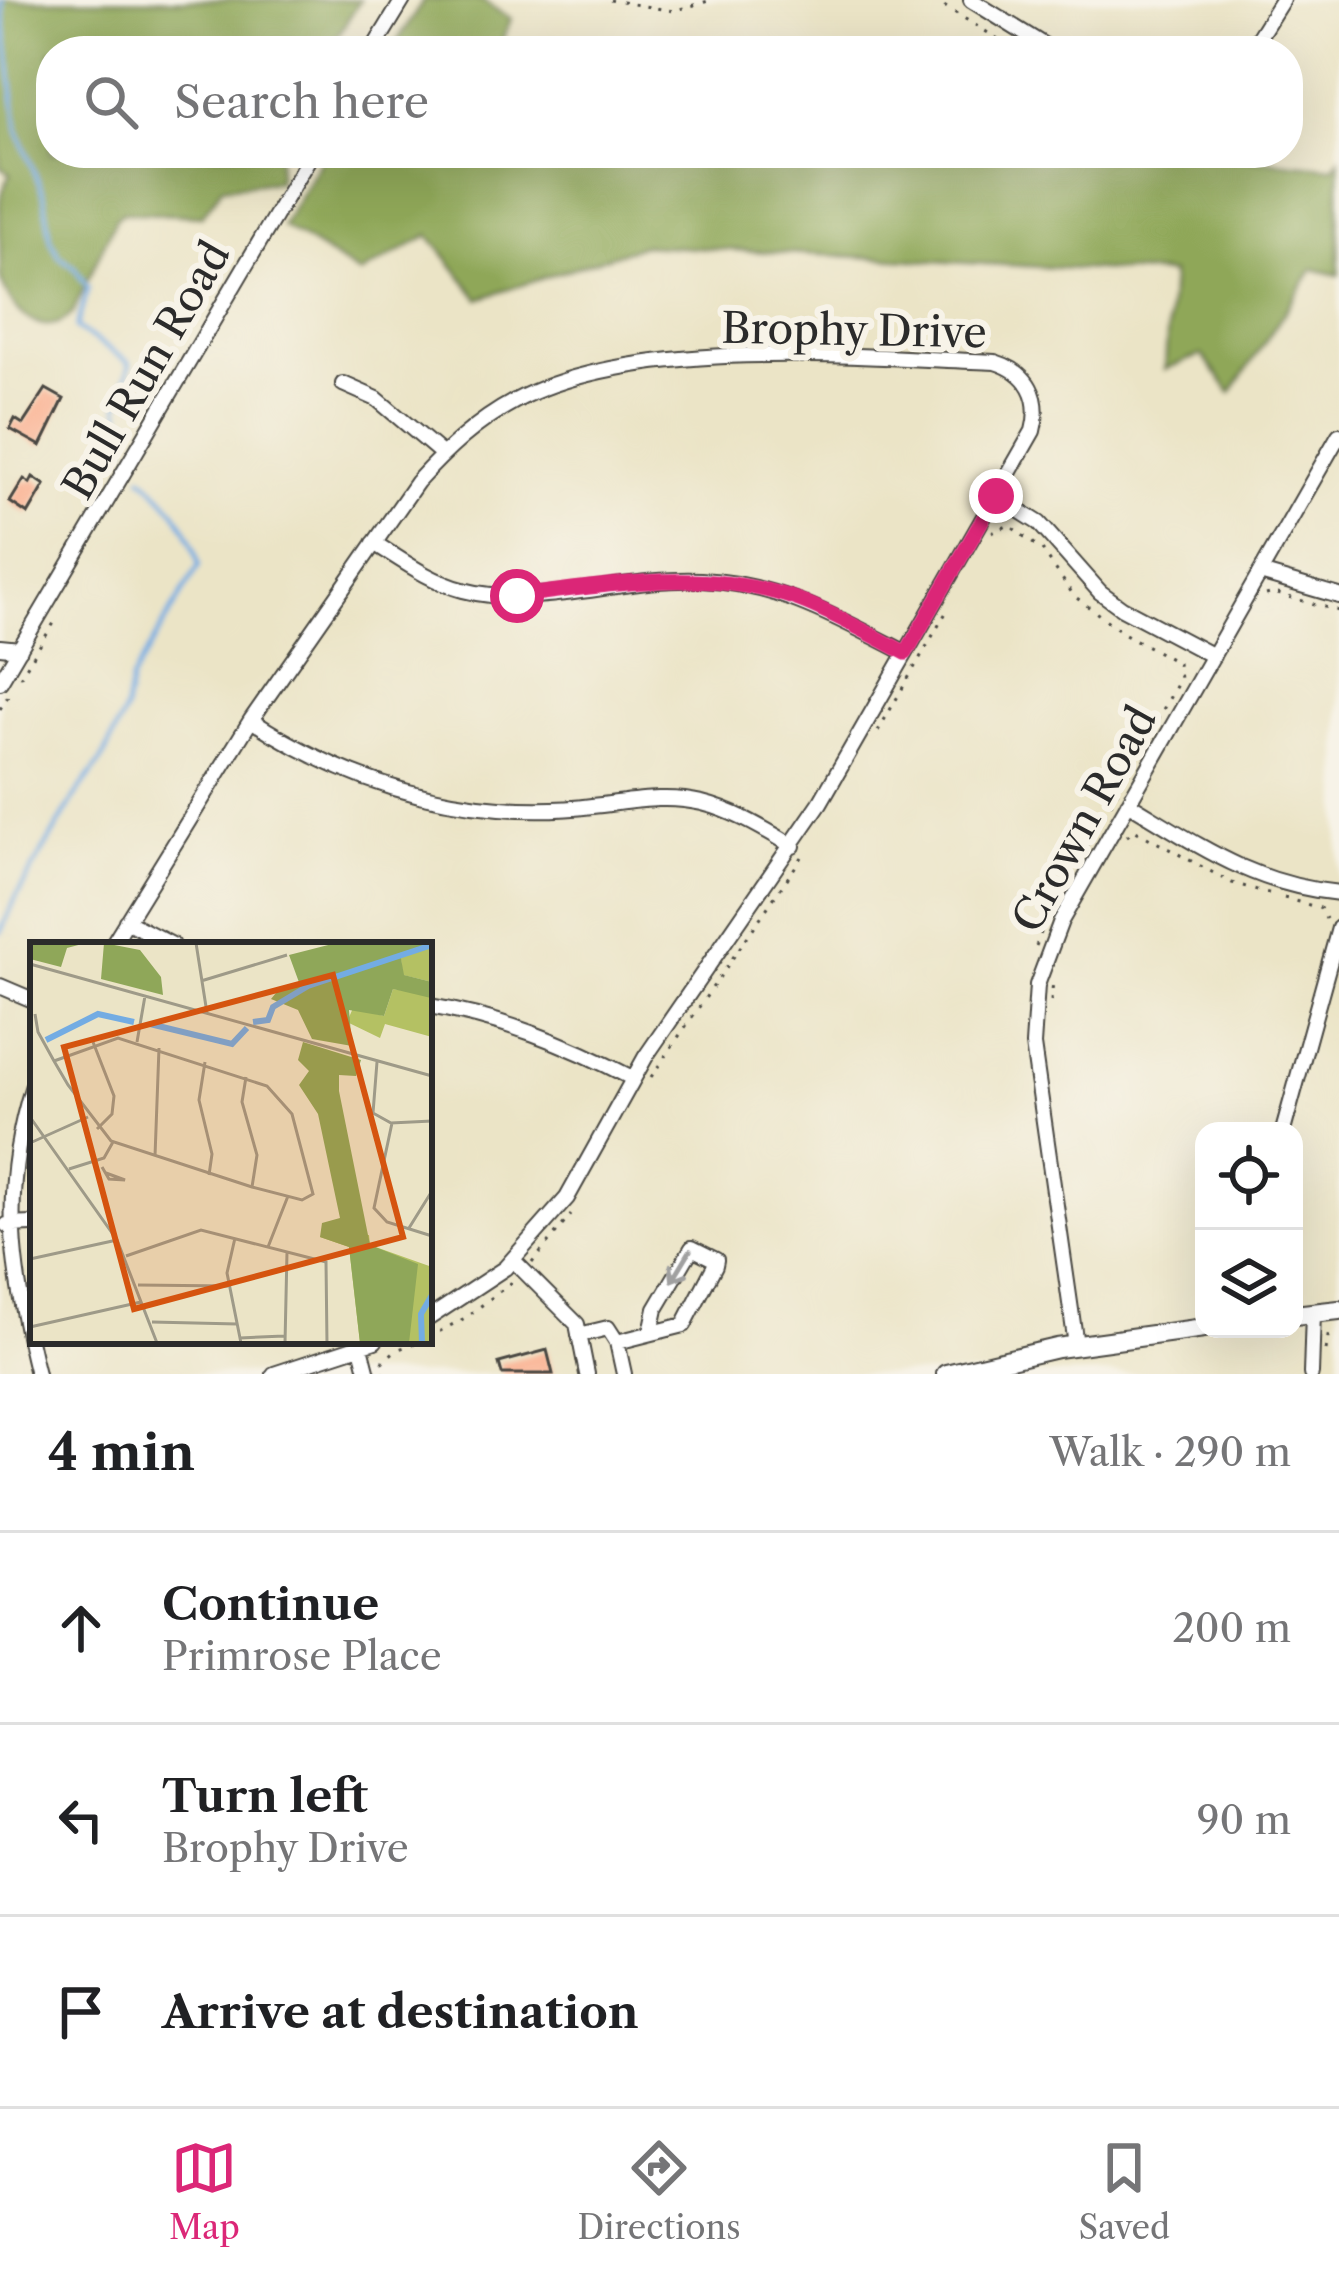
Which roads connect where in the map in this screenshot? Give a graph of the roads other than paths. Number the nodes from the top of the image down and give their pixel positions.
1 (403, 0) edge
2 (971, 0) edge
3 (1282, 0) edge
4 (381, 36) edge
5 (1029, 36) edge
6 (1259, 36) edge
7 (303, 168) edge
8 (344, 384) dead end
9 (1339, 435) edge
10 (442, 454) junction
11 (996, 496) junction
12 (374, 543) junction
13 (1260, 573) junction
14 (1339, 596) edge
15 (0, 647) edge
16 (20, 650) junction
17 (906, 653) junction
18 (1213, 656) junction
19 (0, 682) edge
20 (251, 721) junction
21 (1128, 803) junction
22 (798, 851) junction
23 (1339, 892) edge
24 (126, 921) junction
25 (1334, 927) edge
26 (114, 942) edge
27 (166, 942) edge
28 (0, 986) edge
29 (30, 999) edge
30 (432, 1007) edge
31 (632, 1078) junction
32 (30, 1094) edge
33 (1285, 1122) edge
34 (30, 1224) edge
35 (7, 1225) junction
36 (519, 1265) junction
37 (1339, 1310) edge
38 (1304, 1313) edge
39 (432, 1315) edge
40 (1195, 1329) edge
41 (651, 1332) junction
42 (579, 1335) junction
43 (617, 1342) junction
44 (368, 1344) edge
45 (1076, 1345) junction
46 (986, 1369) edge
47 (37, 1374) edge
48 (274, 1374) edge
49 (368, 1374) edge
50 (587, 1374) edge
51 (624, 1374) edge
52 (946, 1374) edge
53 (1311, 1374) edge

1 - 4 street
2 - 5 street
3 - 6 street
7 - 16 street, Bull Run Road
8 - 10 street
9 - 13 street, Crown Road
10 - 11 street, Brophy Drive
10 - 12 street, Brophy Drive
11 - 17 street, Brophy Drive
11 - 18 street
12 - 17 street
12 - 20 street, Brophy Drive
13 - 14 street
13 - 18 street, Crown Road
15 - 16 street
16 - 19 street, Bull Run Road
17 - 22 street, Brophy Drive
18 - 21 street, Crown Road
20 - 22 street
20 - 24 street, Brophy Drive
21 - 23 street
21 - 45 street, Crown Road
22 - 31 street, Brophy Drive
24 - 26 street, Brophy Drive
24 - 27 street
25 - 33 street
28 - 29 street
30 - 31 street
31 - 36 street, Brophy Drive
32 - 35 street
34 - 35 street
35 - 47 street
36 - 39 street, Brophy Drive
36 - 42 street
37 - 38 main road
38 - 53 street
40 - 45 main road
41 -> 41 street
41 - 43 street
42 - 43 street
42 - 50 street
43 - 51 street
44 - 48 street
44 - 49 street
45 - 46 main road
46 - 52 main road

